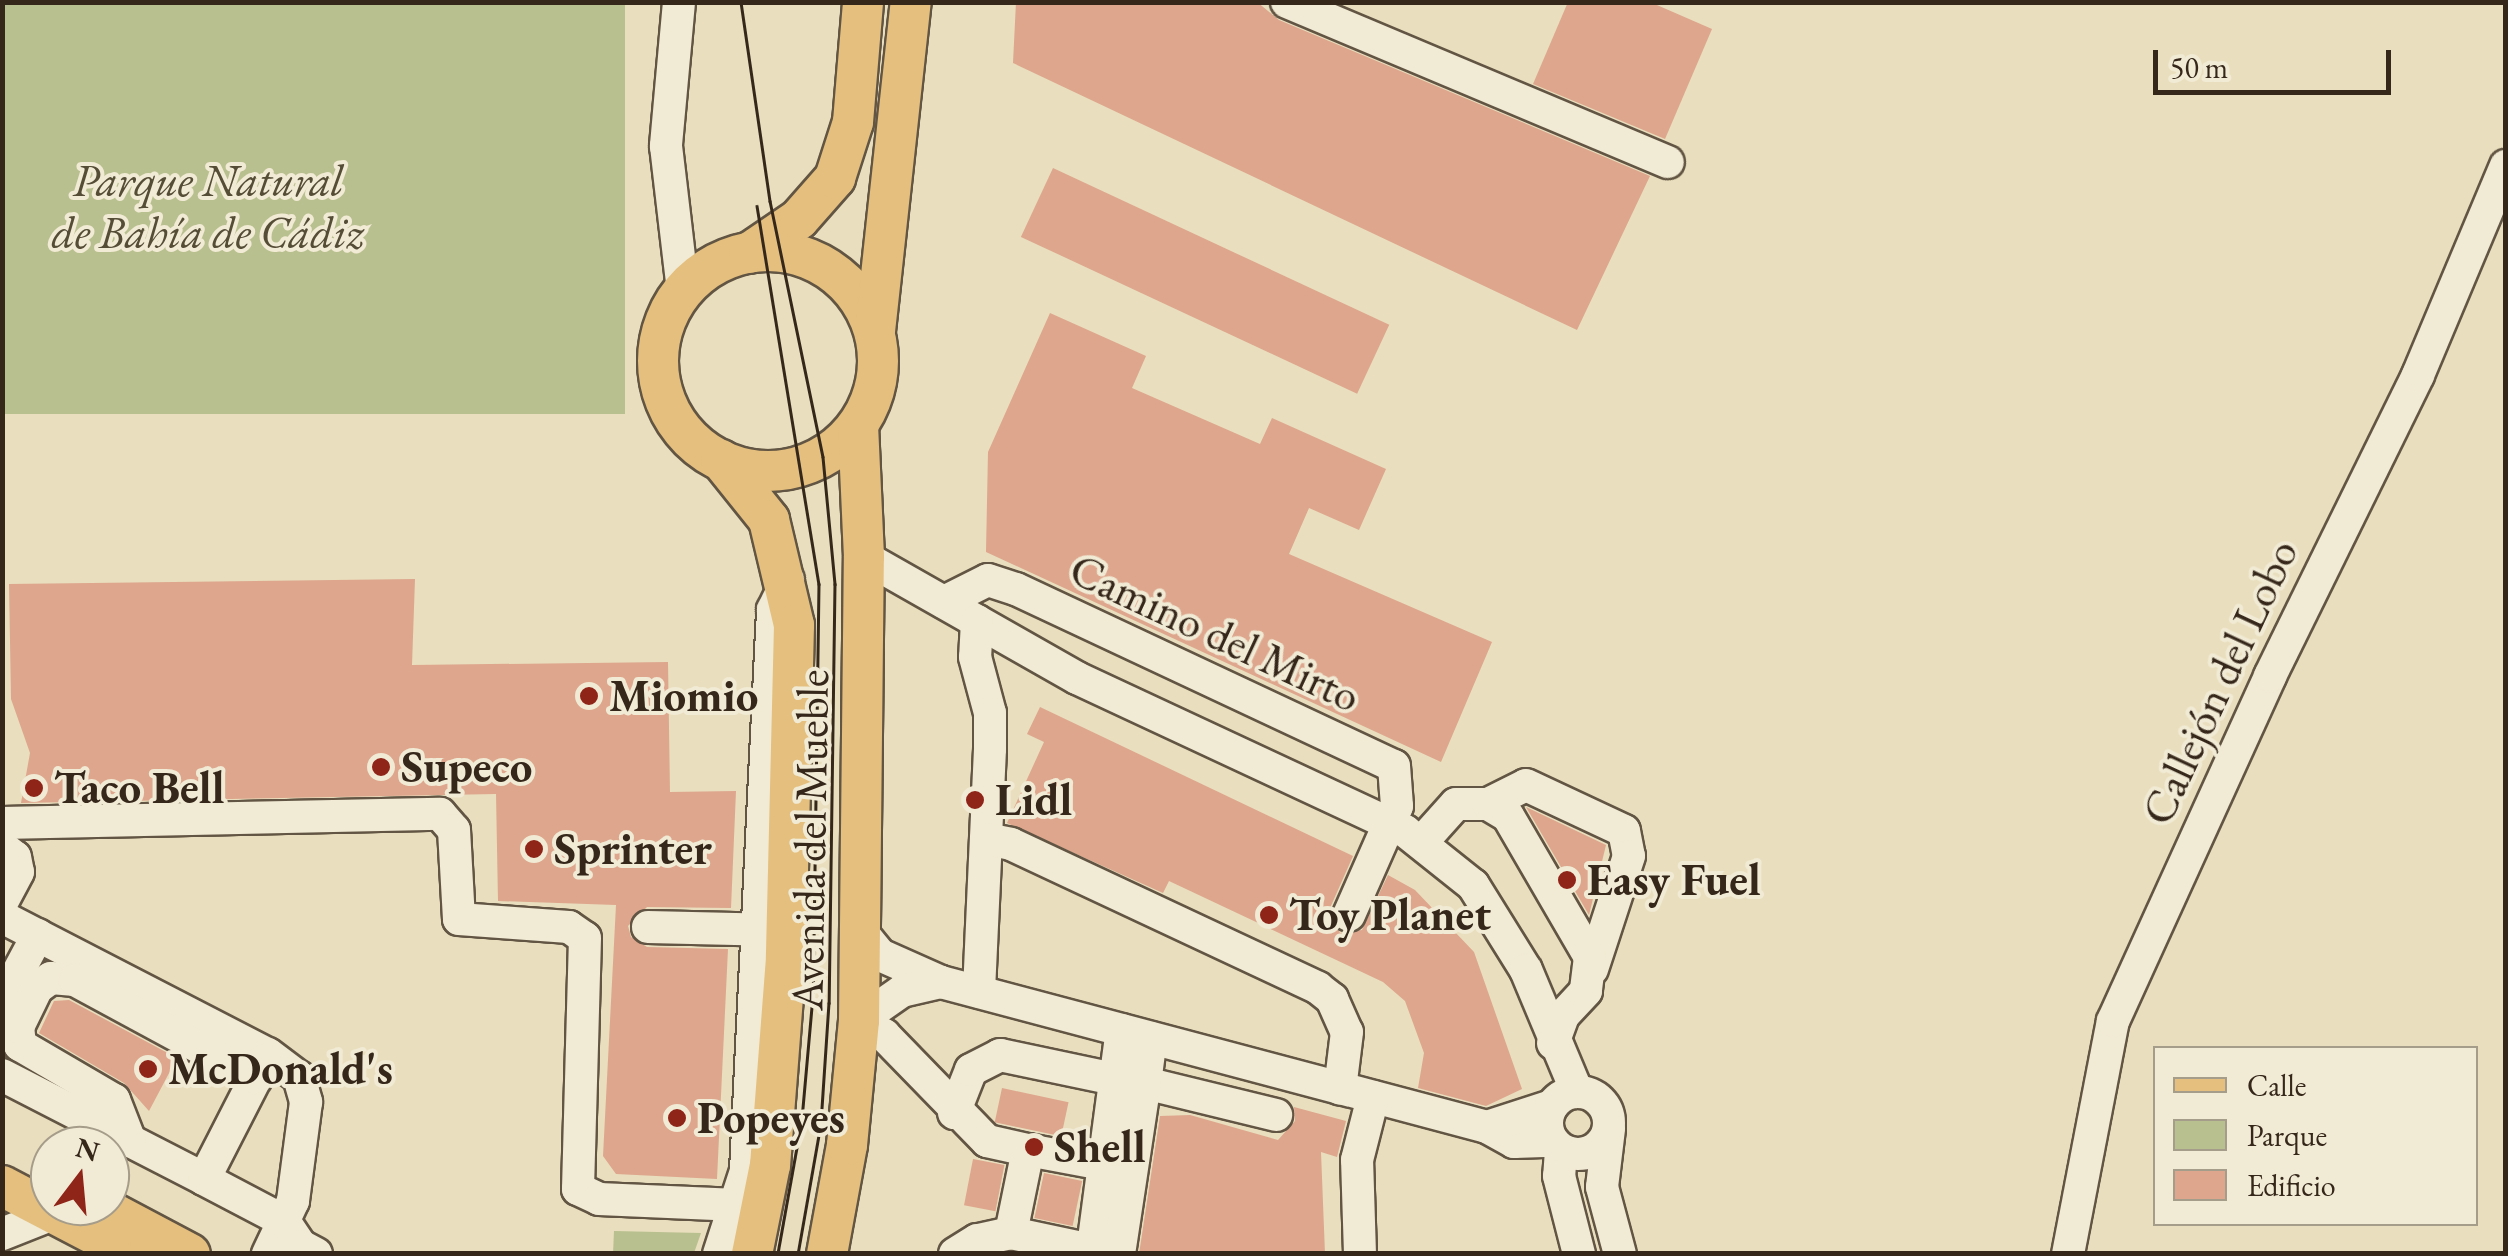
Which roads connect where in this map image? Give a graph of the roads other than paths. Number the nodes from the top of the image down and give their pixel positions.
1 (679, 2) edge
2 (863, 2) edge
3 (911, 2) edge
4 (1287, 2) edge
5 (1668, 162) dead end
6 (2506, 166) edge
7 (749, 253) junction
8 (683, 291) junction
9 (874, 331) junction
10 (858, 426) junction
11 (721, 460) junction
12 (864, 557) junction
13 (944, 602) junction
14 (977, 621) junction
15 (1488, 804) junction
16 (2, 823) edge
17 (1389, 824) junction
18 (986, 839) junction
19 (1420, 843) junction
20 (2, 847) edge
21 (2, 902) edge
22 (1349, 916) dead end
23 (2, 917) edge
24 (648, 926) dead end
25 (859, 928) junction
26 (773, 930) junction
27 (38, 935) junction
28 (1592, 969) junction
29 (941, 982) junction
30 (978, 992) junction
31 (2, 1002) edge
32 (858, 1021) junction
33 (1137, 1034) junction
34 (1553, 1043) junction
35 (262, 1066) junction
36 (2, 1076) edge
37 (1129, 1081) junction
38 (1340, 1089) junction
39 (1373, 1098) junction
40 (1564, 1099) junction
41 (954, 1113) junction
42 (1276, 1116) dead end
43 (100, 1126) edge
44 (124, 1126) edge
45 (1487, 1127) junction
46 (1610, 1129) junction
47 (130, 1141) edge
48 (1557, 1145) junction
49 (1028, 1150) junction
50 (2, 1155) edge
51 (1103, 1164) junction
52 (30, 1179) edge
53 (204, 1179) junction
54 (2, 1186) edge
55 (1602, 1187) junction
56 (30, 1192) edge
57 (738, 1204) junction
58 (30, 1213) edge
59 (284, 1221) junction
60 (130, 1222) edge
61 (93, 1226) edge
62 (1011, 1233) junction
63 (2, 1234) edge
64 (1101, 1252) edge
65 (132, 1254) edge
66 (190, 1254) edge
67 (268, 1254) edge
68 (316, 1254) edge
69 (720, 1254) edge
70 (752, 1254) edge
71 (827, 1254) edge
72 (955, 1254) edge
73 (1360, 1254) edge
74 (1578, 1254) edge
75 (1587, 1254) edge
76 (1620, 1254) edge
77 (2068, 1254) edge

1 - 8 street
2 - 7 main road
3 - 9 main road
4 - 5 street
6 - 77 street, Callejón del Lobo
7 - 8 main road
7 - 9 main road
8 - 11 main road
9 - 10 main road
10 - 11 main road
10 - 12 main road, Avenida del Mueble
11 - 26 main road, Avenida del Mueble
12 - 13 street
12 - 25 main road, Avenida del Mueble
13 - 14 street
13 - 17 street, Camino del Mirto
14 - 17 street
14 - 18 street
15 - 19 street
15 - 28 street
15 - 28 street
16 - 57 street
17 - 19 street
17 - 22 street
18 - 30 street
18 - 38 street
19 - 34 street
20 - 21 street
23 - 27 street
24 - 26 street
25 - 29 street
25 - 32 main road, Avenida del Mueble
26 - 57 street
26 - 70 main road, Avenida del Mueble
27 - 31 street
27 - 35 street
28 - 34 street
29 - 30 street
29 - 32 street
30 - 33 street
32 - 41 street
32 - 71 main road, Avenida del Mueble
33 - 37 street
33 - 38 street
34 - 40 street
35 - 44 street
35 - 53 street
35 - 59 street
36 - 43 street
37 - 41 street
37 - 42 street
37 - 51 street
37 - 64 street
38 - 39 street
39 - 45 street
39 - 73 street
40 - 45 street
40 - 46 street
40 - 48 street
41 - 49 street
45 - 48 street
46 - 48 street
46 - 55 street
47 - 53 street
48 - 74 street
49 - 51 street
49 - 62 street
50 - 52 main road
51 - 64 street
53 - 59 street
54 - 56 main road
55 - 75 street
55 - 76 street
57 - 69 street
58 - 63 street
59 - 67 street
59 - 68 street
60 - 66 main road
61 - 65 main road
62 - 64 street
62 - 72 street

